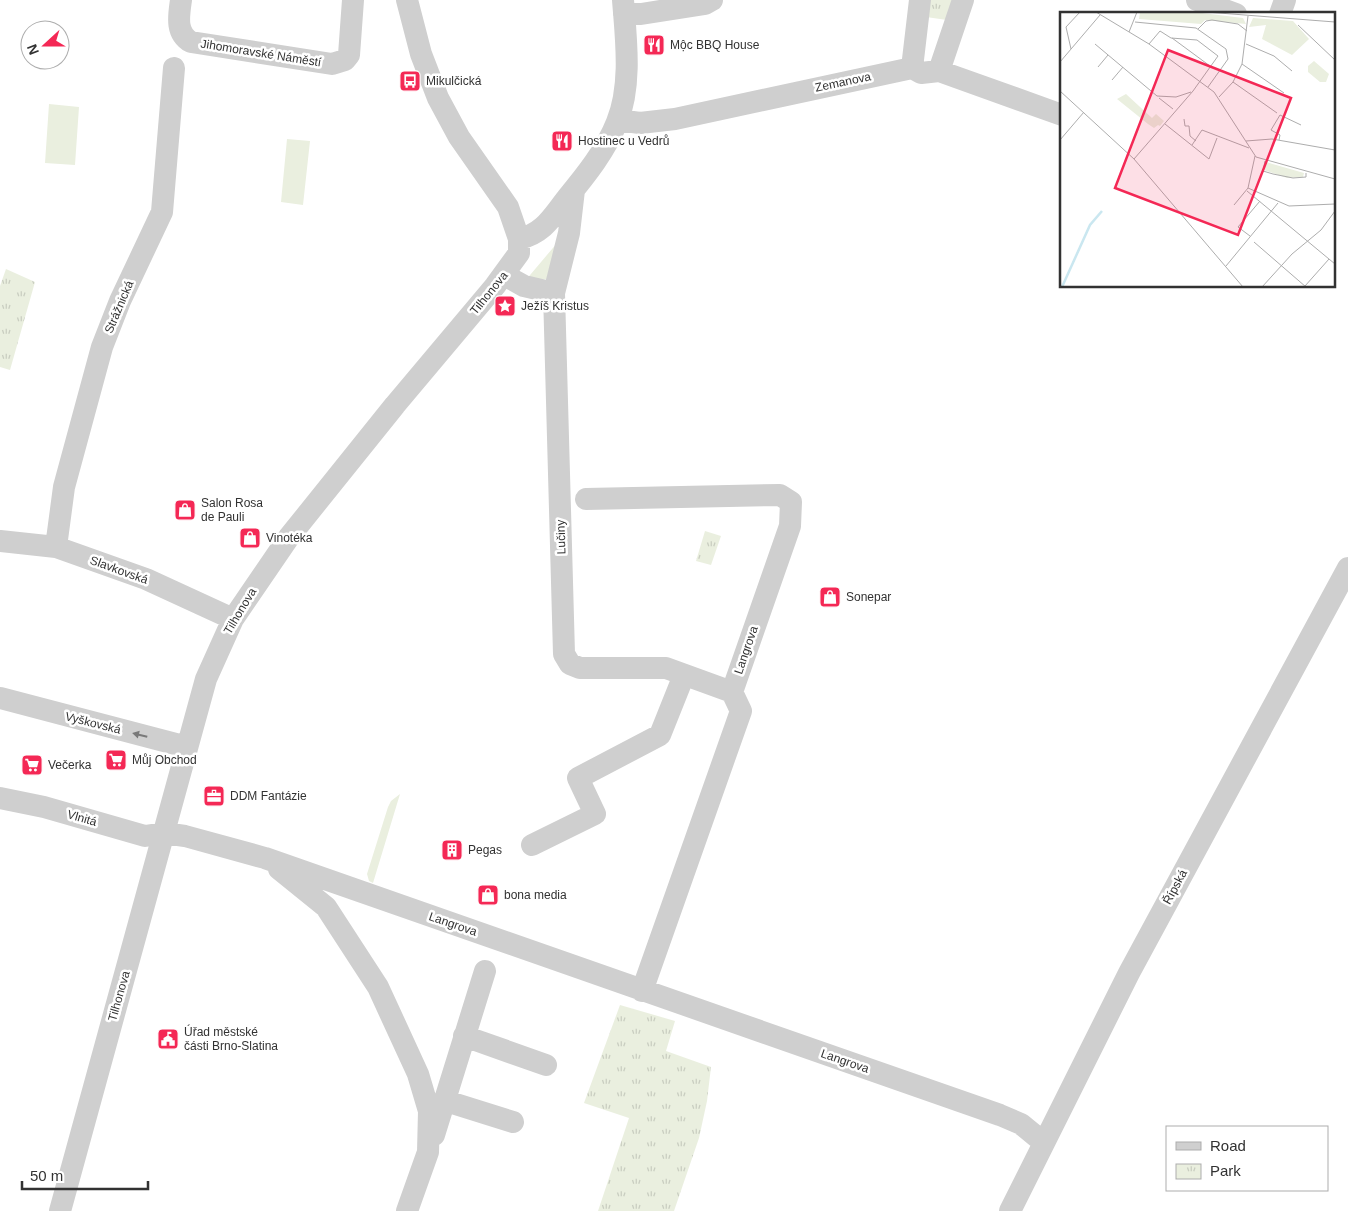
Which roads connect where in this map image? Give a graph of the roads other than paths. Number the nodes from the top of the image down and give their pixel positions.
1 (181, 0) edge
2 (352, 0) edge
3 (408, 0) edge
4 (712, 0) edge
5 (920, 0) edge
6 (963, 0) edge
7 (1197, 0) edge
8 (1285, 0) edge
9 (624, 7) edge
10 (1230, 12) edge
11 (1281, 12) edge
12 (174, 68) dead end
13 (912, 68) junction
14 (939, 71) junction
15 (1060, 114) edge
16 (618, 120) junction
17 (574, 190) junction
18 (519, 239) junction
19 (504, 275) junction
20 (554, 293) junction
21 (586, 499) dead end
22 (0, 541) edge
23 (56, 547) junction
24 (1348, 568) edge
25 (233, 619) junction
26 (684, 674) junction
27 (732, 692) junction
28 (0, 698) edge
29 (187, 747) junction
30 (0, 798) edge
31 (164, 833) junction
32 (532, 845) dead end
33 (264, 858) junction
34 (485, 972) dead end
35 (642, 991) junction
36 (464, 1036) junction
37 (546, 1064) dead end
38 (454, 1071) junction
39 (418, 1074) junction
40 (446, 1101) junction
41 (513, 1122) dead end
42 (1043, 1142) junction
43 (428, 1152) junction
44 (60, 1211) edge
45 (407, 1211) edge
46 (1010, 1211) edge

1 - 2 street, Jihomoravské Náměstí
3 - 18 street
4 - 9 street
5 - 13 street
6 - 14 street
7 - 10 street
8 - 11 street
9 - 16 street
12 - 23 street, Strážnická
13 - 14 street, Zemanova
13 - 16 street, Zemanova
14 - 15 street, Zemanova
16 - 17 street
17 - 18 street
17 - 20 street, Lučiny
18 - 19 street, Tilhonova
19 - 20 street
19 - 25 street, Tilhonova
20 - 26 street, Lučiny
21 - 27 street, Langrova
22 - 23 street, Slavkovská
23 - 25 street, Slavkovská
24 - 42 street, Řípská
25 - 29 street, Tilhonova
26 - 27 street, Lučiny
26 - 32 street
27 - 35 street
29 -> 28 street, Vyškovská
29 - 31 street, Tilhonova
30 - 31 street, Vlnitá
31 - 33 street, Langrova
31 - 44 street, Tilhonova
33 - 35 street, Langrova
33 - 39 street, Langrova
34 - 36 street, Langrova
35 - 42 street, Langrova
36 - 37 street
36 - 38 street, Langrova
38 - 39 street
38 - 40 street, Langrova
39 - 43 street, Langrova
40 - 41 street
40 - 43 street, Langrova
42 - 46 street, Řípská
43 - 45 street, Langrova

